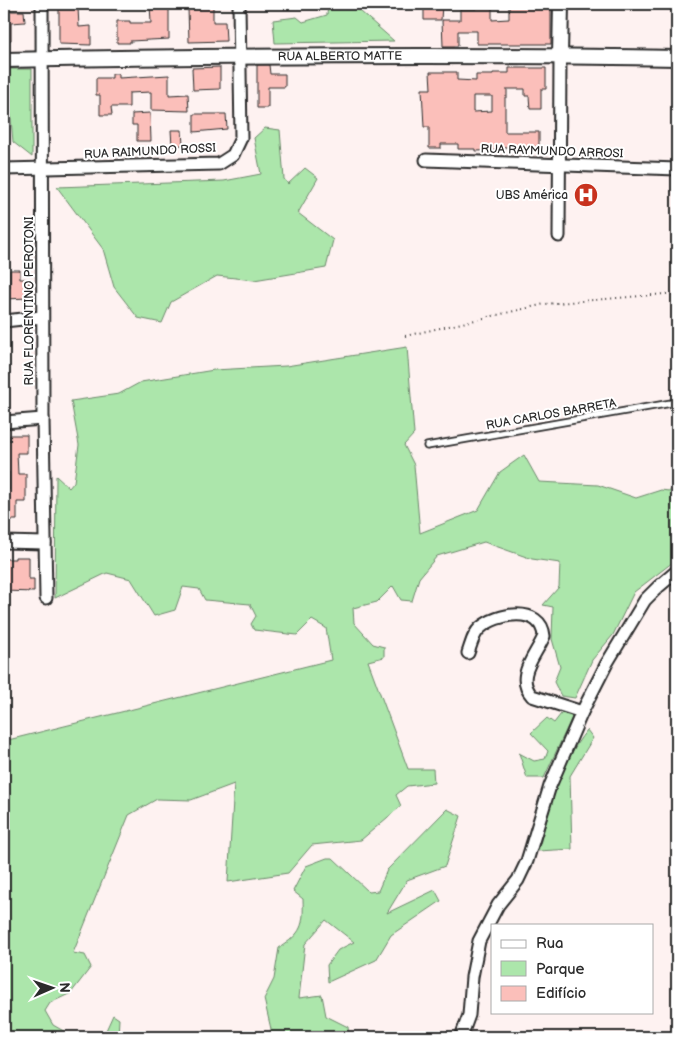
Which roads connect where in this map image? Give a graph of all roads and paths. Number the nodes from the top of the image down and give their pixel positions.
1 (42, 4) edge
2 (239, 4) edge
3 (561, 4) edge
4 (239, 56) junction
5 (560, 56) junction
6 (677, 58) edge
7 (43, 59) junction
8 (4, 60) edge
9 (426, 160) dead end
10 (560, 166) junction
11 (4, 169) edge
12 (43, 169) junction
13 (677, 169) edge
14 (559, 236) dead end
15 (677, 293) edge
16 (42, 317) junction
17 (4, 321) edge
18 (405, 336) dead end
19 (677, 402) edge
20 (43, 419) junction
21 (4, 422) edge
22 (427, 446) dead end
23 (4, 542) edge
24 (45, 543) junction
25 (677, 571) edge
26 (46, 598) dead end
27 (468, 653) dead end
28 (582, 712) junction
29 (461, 1037) edge

1 - 7 street, RUA FLORENTINO PEROTONI
2 - 4 street, RUA RAIMUNDO ROSSI
3 - 5 street
4 - 5 street, RUA ALBERTO MATTE
4 - 7 street, RUA ALBERTO MATTE
4 - 12 street, RUA RAIMUNDO ROSSI
5 - 6 street, RUA ALBERTO MATTE
5 - 10 street
7 - 8 street, RUA ALBERTO MATTE
7 - 12 street, RUA FLORENTINO PEROTONI
9 - 10 street, RUA RAYMUNDO ARROSI
10 - 13 street, RUA RAYMUNDO ARROSI
10 - 14 street
11 - 12 street, RUA RAIMUNDO ROSSI
12 - 16 street, RUA FLORENTINO PEROTONI
15 - 18 path
16 - 17 street
16 - 20 street, RUA FLORENTINO PEROTONI
19 - 22 lane, RUA CARLOS BARRETA
20 - 21 street
20 - 24 street, RUA FLORENTINO PEROTONI
23 - 24 street
24 - 26 street, RUA FLORENTINO PEROTONI
25 - 28 street
27 - 28 street
28 - 29 street

